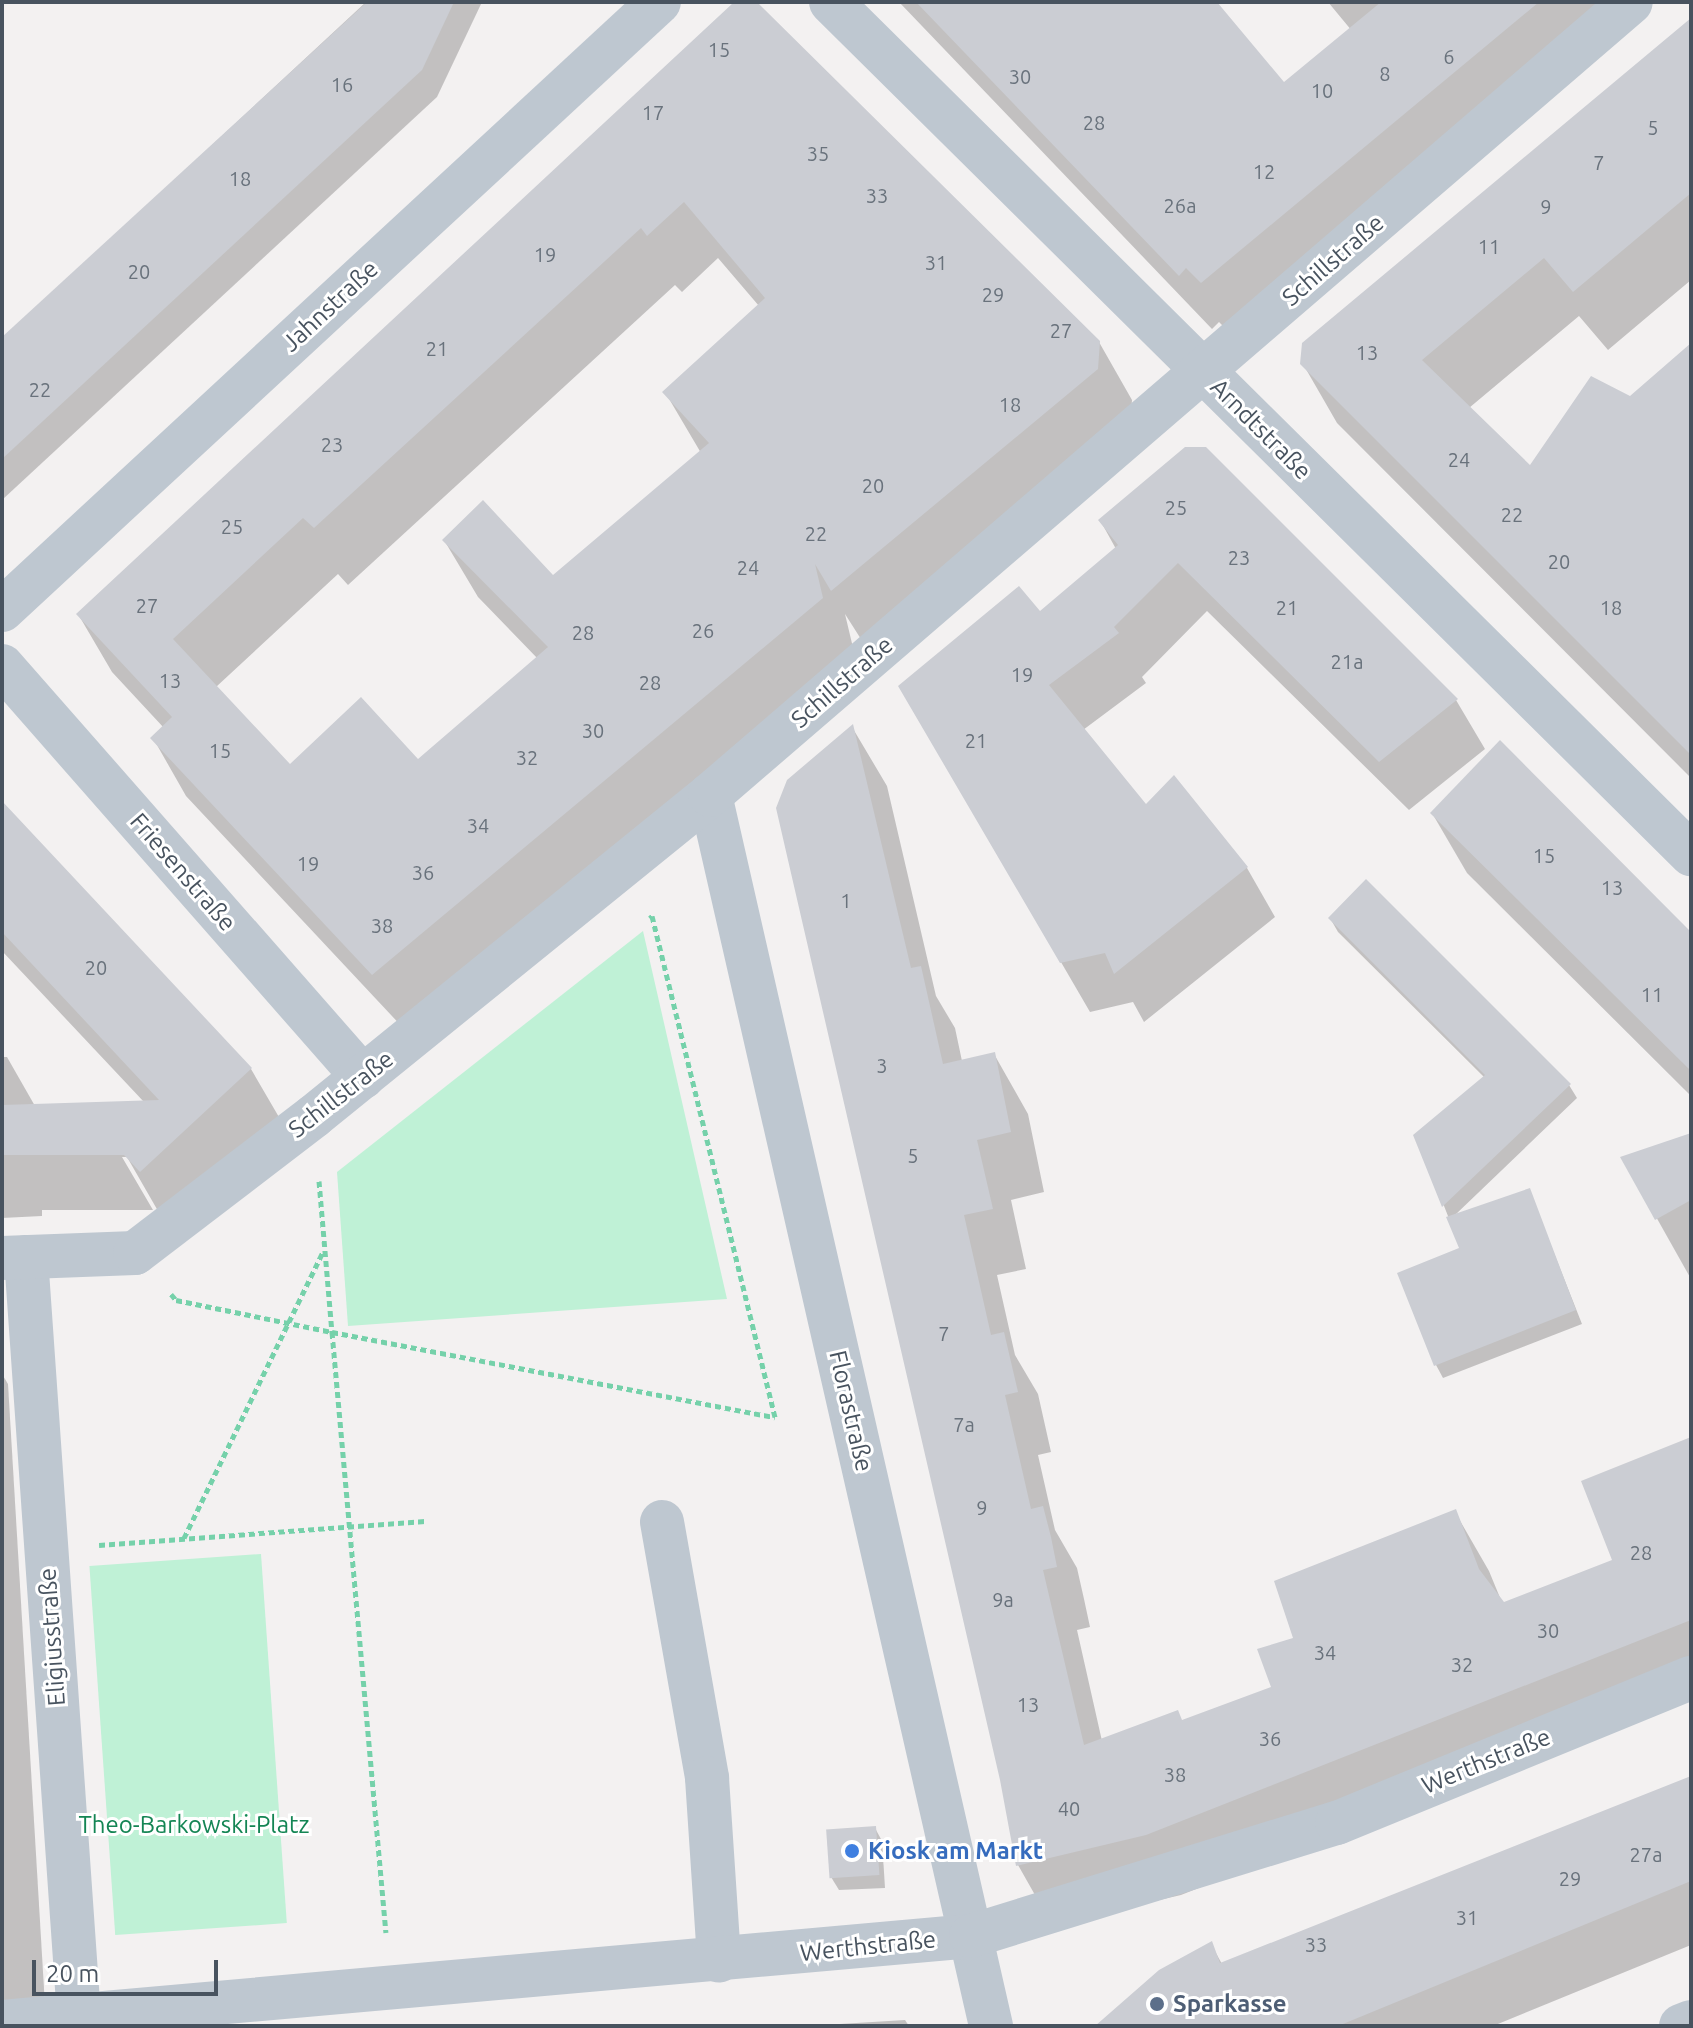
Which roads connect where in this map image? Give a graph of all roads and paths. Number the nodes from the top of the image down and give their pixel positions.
1 (659, 2) edge
2 (831, 2) edge
3 (1631, 2) edge
4 (1204, 373) junction
5 (2, 610) edge
6 (2, 666) edge
7 (710, 795) junction
8 (1691, 854) edge
9 (640, 926) dead end
10 (363, 1077) junction
11 (314, 1116) junction
12 (325, 1250) junction
13 (135, 1253) junction
14 (14, 1258) edge
15 (287, 1322) junction
16 (332, 1332) junction
17 (425, 1521) dead end
18 (662, 1522) dead end
19 (349, 1527) junction
20 (184, 1539) junction
21 (46, 1549) junction
22 (1691, 1678) edge
23 (971, 1936) junction
24 (719, 1961) junction
25 (392, 1990) junction
26 (79, 2016) junction
27 (2, 2022) edge
28 (1691, 2022) edge
29 (991, 2026) edge
30 (1681, 2026) edge

1 - 5 street, Jahnstraße
2 - 4 street, Arndtstraße
3 - 4 street, Schillstraße
4 - 7 street, Schillstraße
4 - 8 street, Arndtstraße
6 - 10 street, Friesenstraße
7 - 10 street, Schillstraße
7 - 23 street, Florastraße
9 - 16 path
10 - 11 street, Schillstraße
11 - 12 path
11 - 13 street, Schillstraße
12 - 15 path
12 - 16 path
13 - 14 street
13 - 15 path
14 - 21 street, Eligiusstraße
15 - 16 path
15 - 20 path
16 - 19 path
17 - 19 path
18 - 24 street
19 - 20 path
19 - 25 path
20 - 21 path
21 - 26 street, Eligiusstraße
22 - 23 street, Werthstraße
23 - 24 street, Werthstraße
23 - 29 street, Florastraße
24 - 25 street, Werthstraße
25 - 26 street, Werthstraße
26 - 27 street, Werthstraße
28 - 30 street

